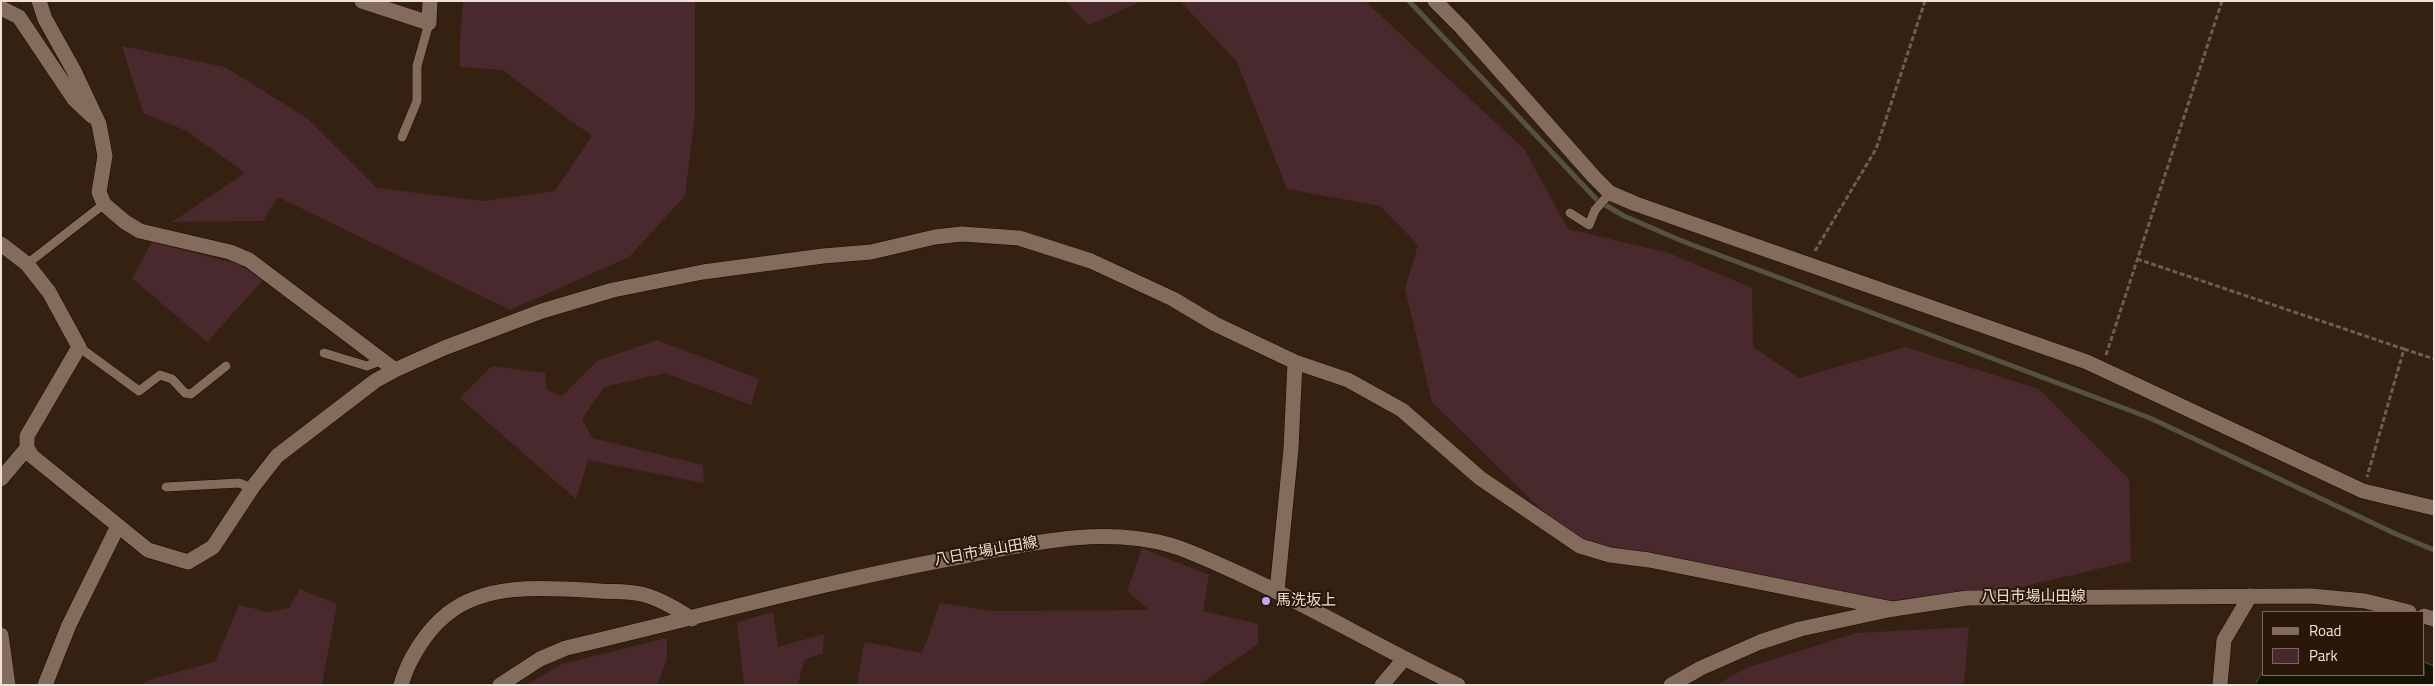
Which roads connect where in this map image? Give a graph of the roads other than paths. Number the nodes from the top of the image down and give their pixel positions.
1 (39, 1) edge
2 (362, 1) edge
3 (430, 1) edge
4 (1435, 1) edge
5 (1, 8) edge
6 (429, 23) junction
7 (99, 124) junction
8 (402, 137) dead end
9 (1610, 193) junction
10 (104, 204) junction
11 (1570, 213) dead end
12 (1, 244) edge
13 (27, 264) junction
14 (79, 347) junction
15 (324, 353) dead end
16 (382, 360) junction
17 (1295, 362) junction
18 (226, 366) dead end
19 (395, 370) junction
20 (27, 448) junction
21 (1, 479) edge
22 (166, 487) dead end
23 (252, 488) junction
24 (2434, 508) edge
25 (118, 526) junction
26 (1277, 591) junction
27 (2250, 596) junction
28 (1893, 609) junction
29 (2405, 611) edge
30 (692, 619) junction
31 (1, 635) edge
32 (1404, 659) junction
33 (8, 685) edge
34 (45, 685) edge
35 (401, 685) edge
36 (500, 685) edge
37 (1382, 685) edge
38 (1458, 685) edge
39 (1671, 685) edge
40 (2220, 685) edge

1 - 7 street
2 - 6 street
3 - 6 street
4 - 9 street
5 - 7 street
6 - 8 lane
7 - 10 street
9 - 11 lane
9 - 24 street
10 - 13 lane
10 - 16 street
12 - 13 street
13 - 14 street
14 - 18 lane
14 - 20 street
15 - 16 lane
16 - 19 street
17 - 19 street
17 - 26 street
17 - 28 street
19 - 23 street
20 - 21 street
20 - 25 street
22 - 23 lane
23 - 25 street
25 - 34 street
26 - 30 street, 八日市場山田線
26 - 32 street, 八日市場山田線
27 - 28 street, 八日市場山田線
27 - 29 street, 八日市場山田線
27 - 40 street
28 - 39 street, 八日市場山田線
30 - 35 street
30 - 36 street, 八日市場山田線
31 - 33 street
32 - 37 street
32 - 38 street, 八日市場山田線

